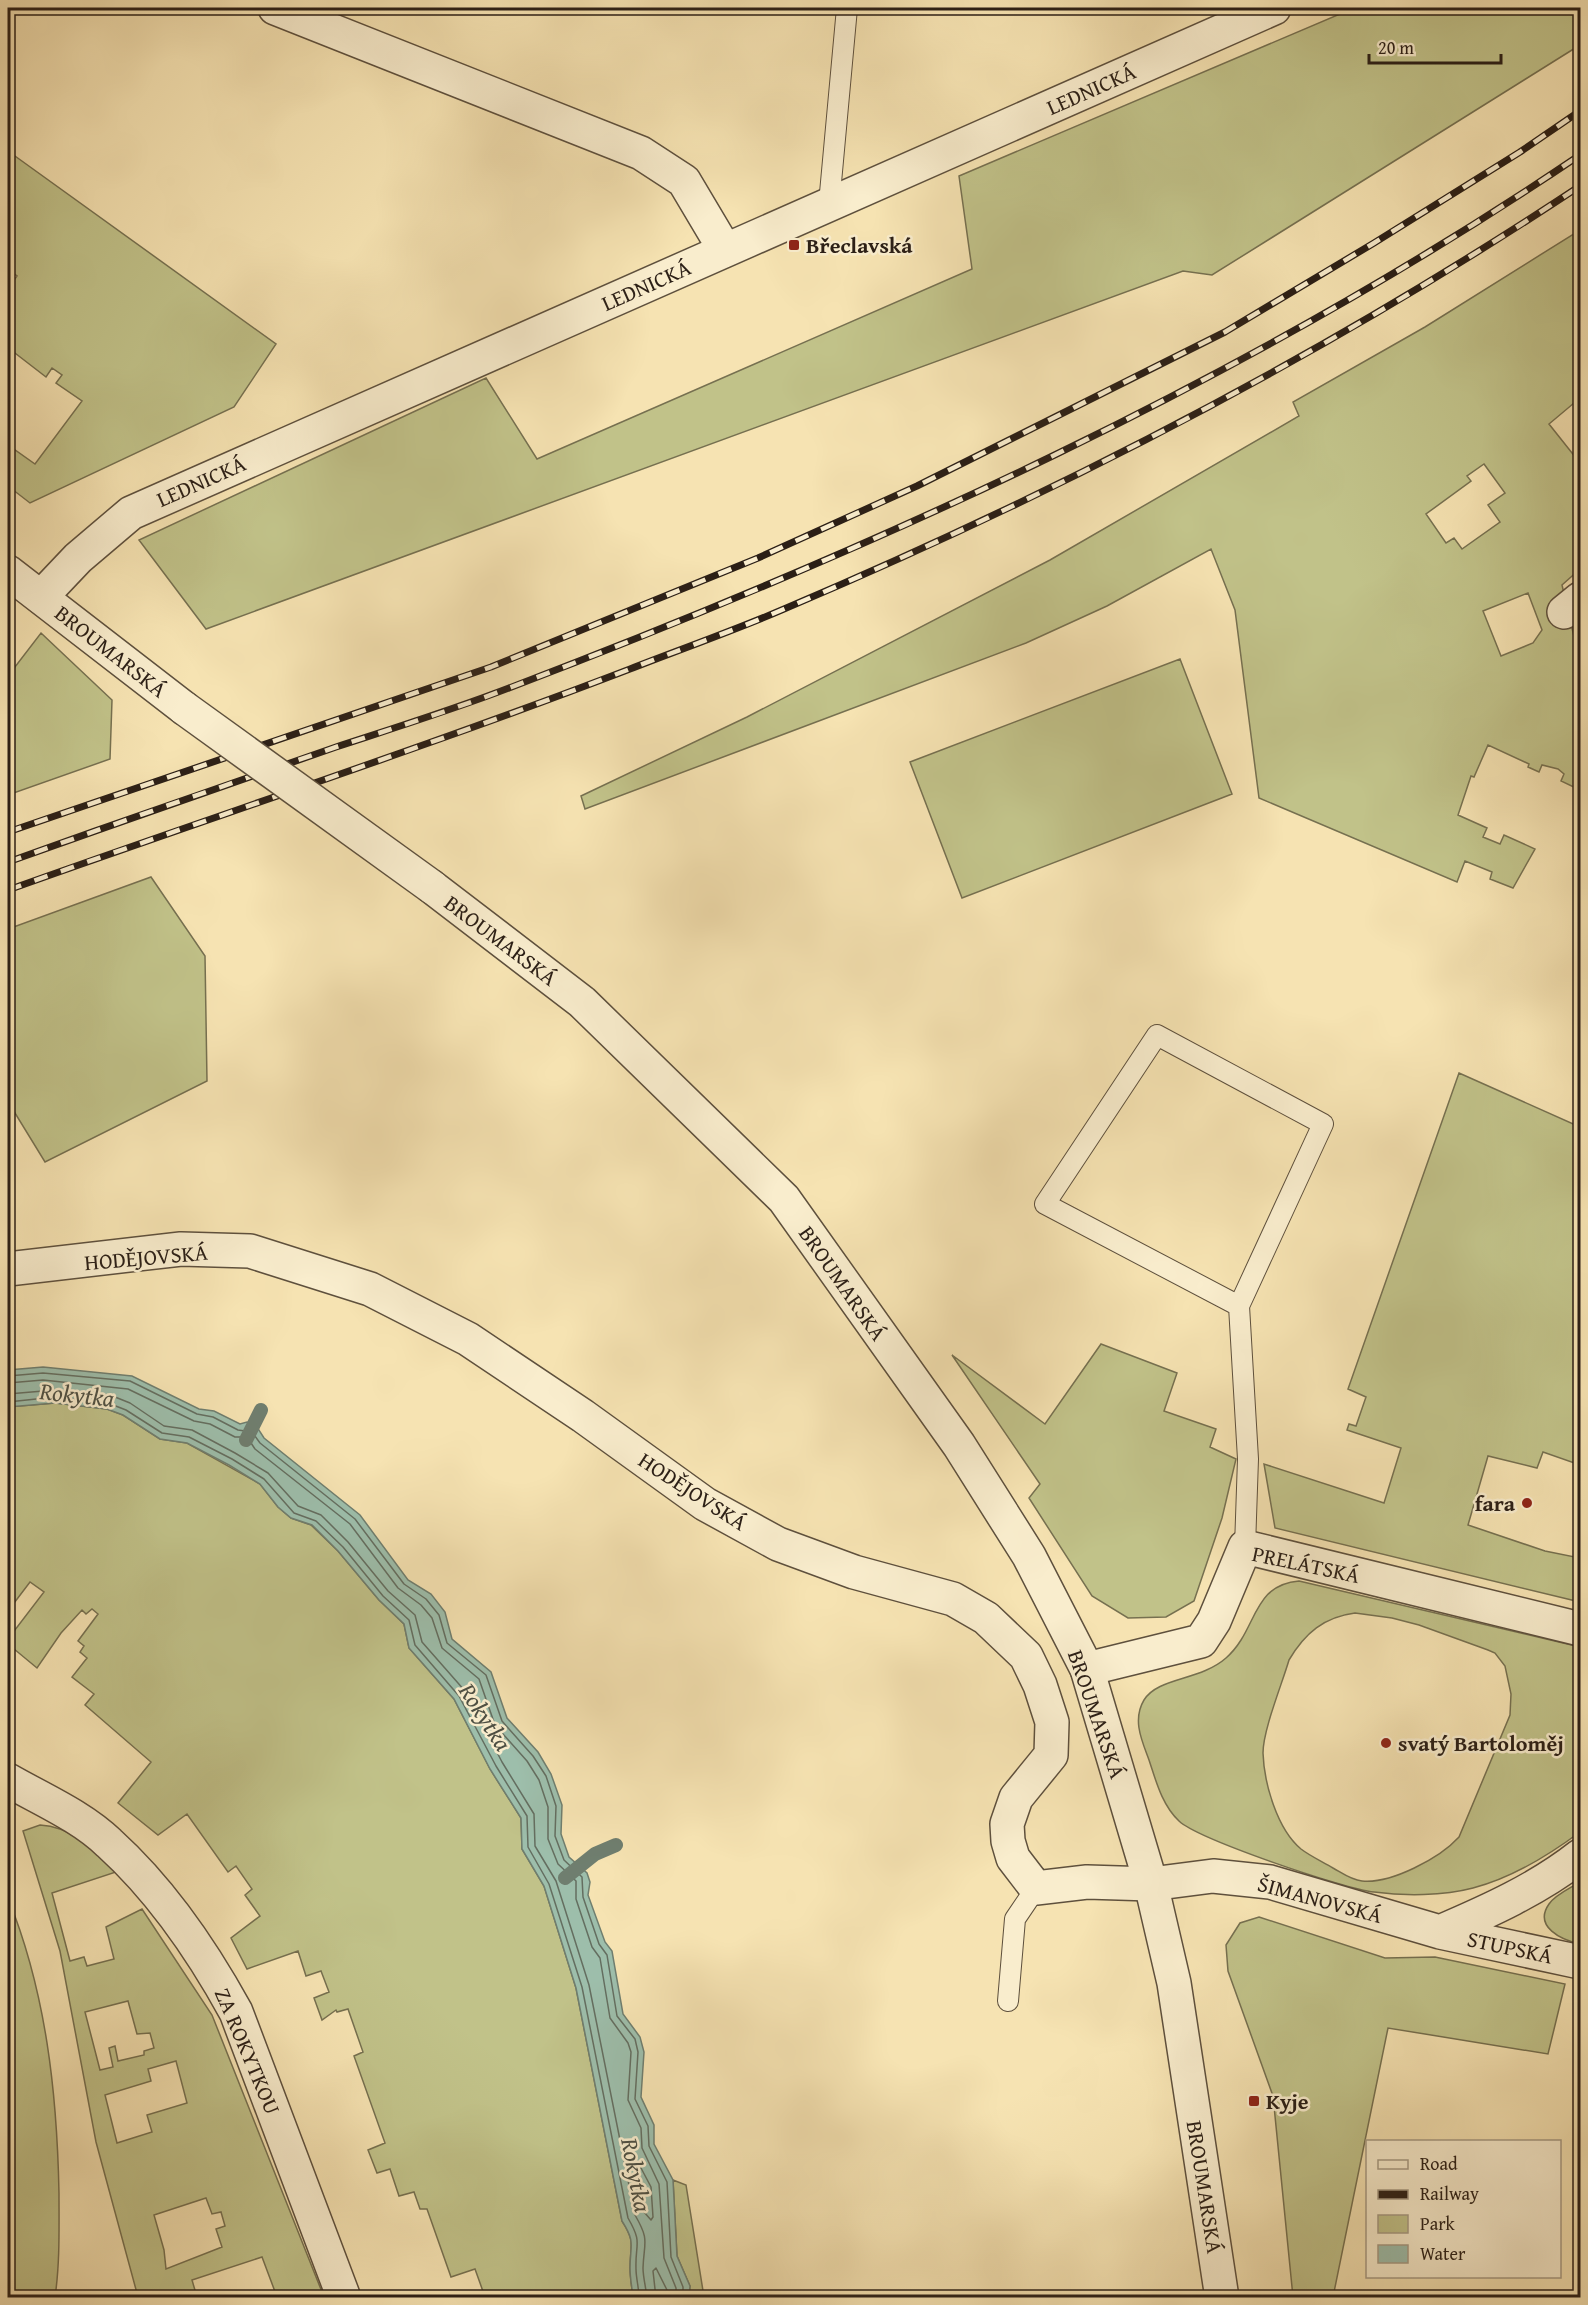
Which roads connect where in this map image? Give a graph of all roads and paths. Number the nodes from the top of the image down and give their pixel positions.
1 (275, 8) edge
2 (847, 8) edge
3 (1274, 8) edge
4 (829, 204) junction
5 (725, 250) junction
6 (8, 572) edge
7 (41, 597) junction
8 (8, 1269) edge
9 (1239, 1306) junction
10 (1245, 1547) junction
11 (1581, 1629) edge
12 (1087, 1669) junction
13 (8, 1780) edge
14 (1581, 1856) edge
15 (1151, 1884) junction
16 (1036, 1888) junction
17 (1429, 1929) junction
18 (1581, 1962) edge
19 (1008, 2001) dead end
20 (344, 2298) edge
21 (1222, 2298) edge

1 - 5 street
2 - 4 lane
3 - 4 street, LEDNICKÁ
4 - 5 street, LEDNICKÁ
5 - 7 street, LEDNICKÁ
6 - 7 street, BROUMARSKÁ
7 - 12 street, BROUMARSKÁ, bridge
8 - 16 street, HODĚJOVSKÁ
9 - 9 lane
9 - 10 lane
10 - 11 street, PRELÁTSKÁ
10 - 12 street, PRELÁTSKÁ
12 - 15 street, BROUMARSKÁ
13 - 20 street, ZA ROKYTKOU
14 - 17 street
15 - 16 street
15 - 17 street, ŠIMANOVSKÁ
15 - 21 street, BROUMARSKÁ
16 - 19 lane
17 - 18 street, STUPSKÁ

